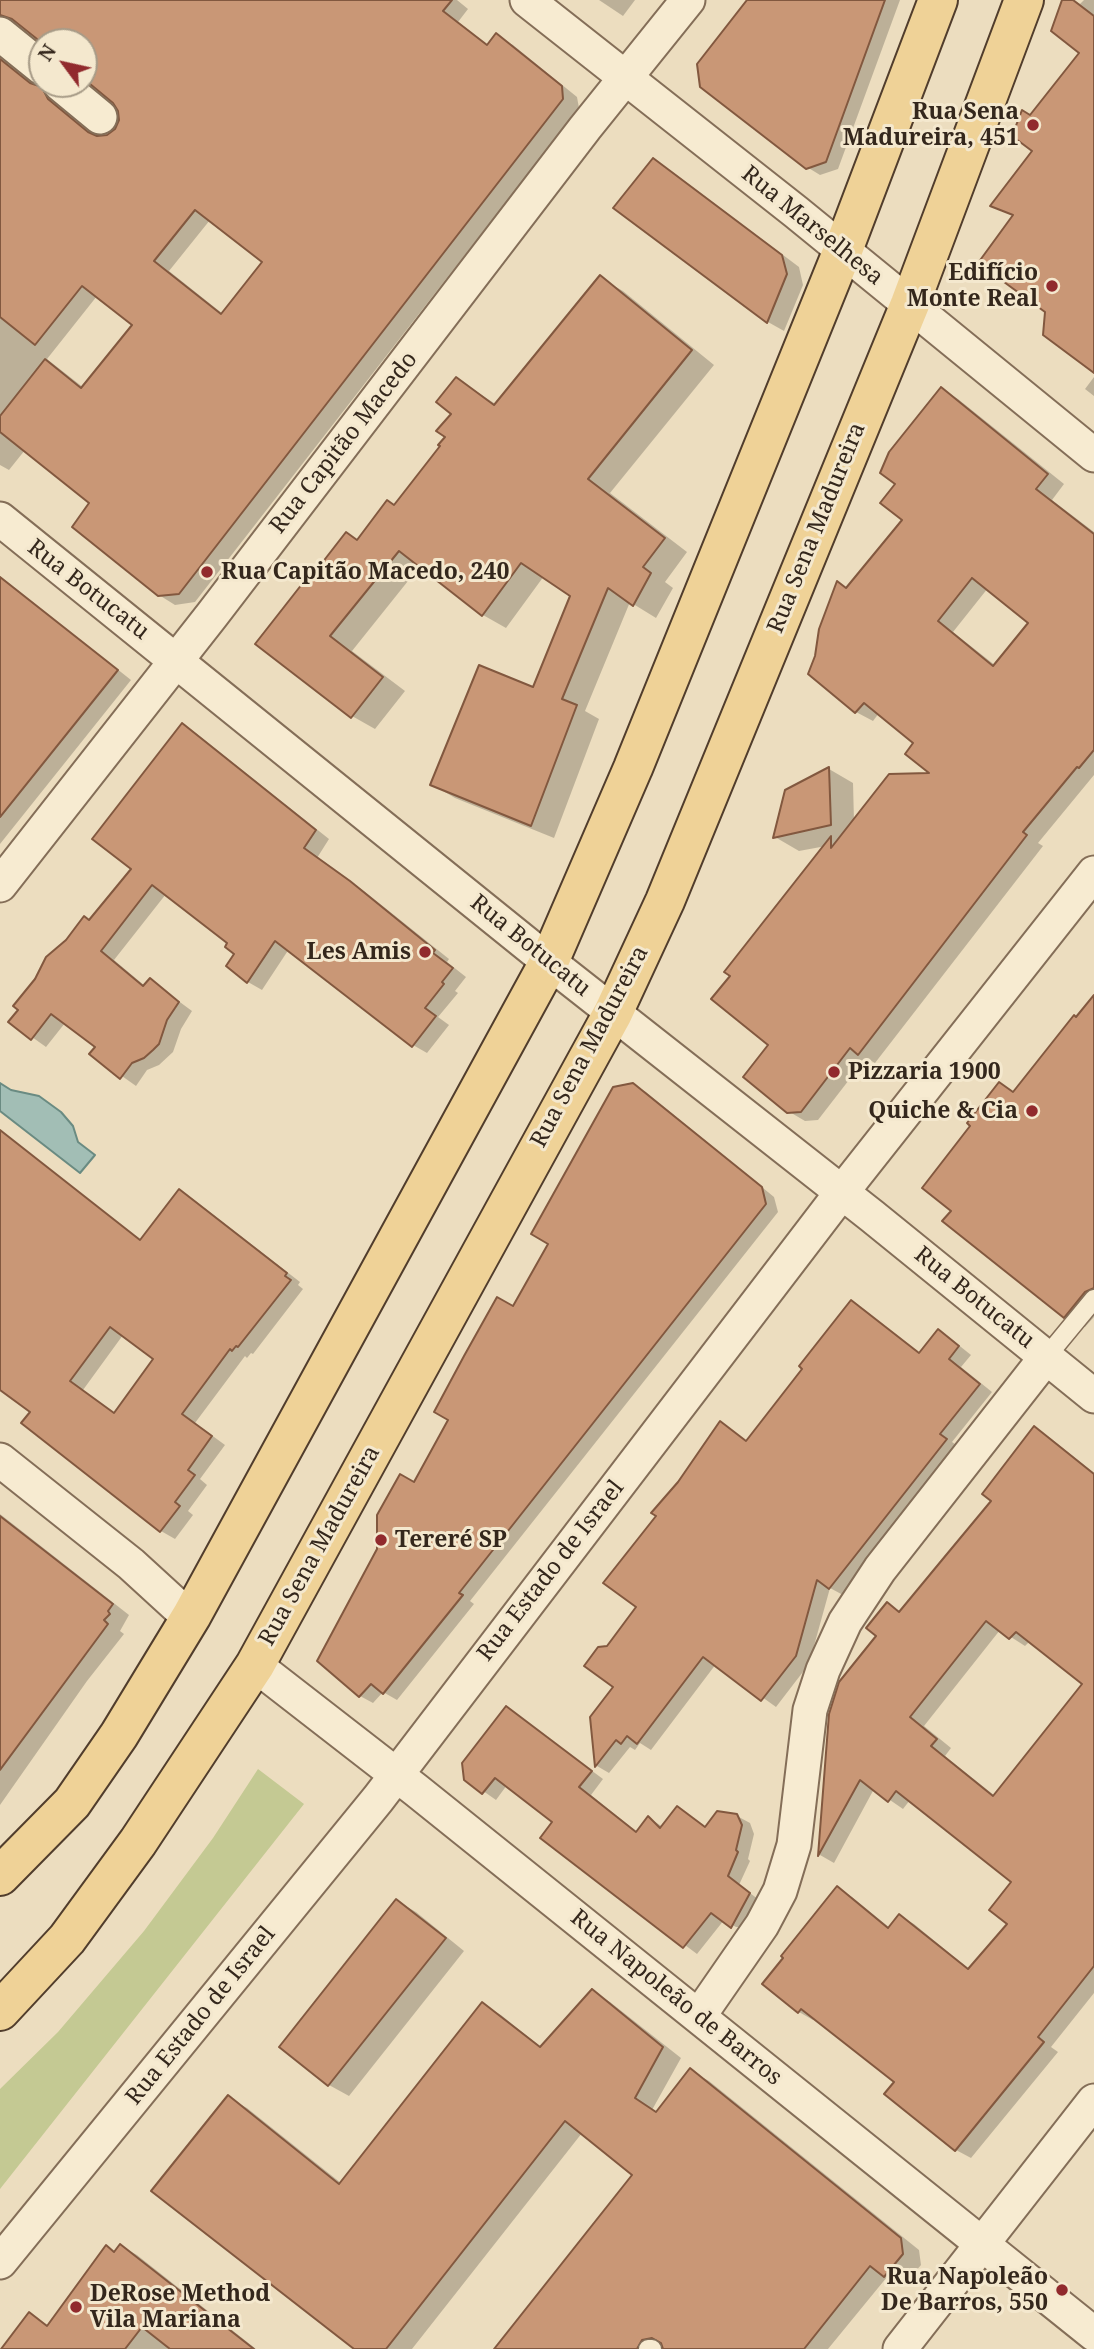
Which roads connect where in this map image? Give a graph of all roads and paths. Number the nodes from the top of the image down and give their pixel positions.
1 (527, 0) edge
2 (688, 0) edge
3 (938, 0) edge
4 (1024, 0) edge
5 (0, 34) edge
6 (28, 57) edge
7 (624, 78) junction
8 (78, 98) edge
9 (100, 117) dead end
10 (842, 250) junction
11 (910, 304) junction
12 (1094, 455) edge
13 (0, 519) edge
14 (177, 660) junction
15 (1094, 873) edge
16 (0, 885) edge
17 (549, 962) junction
18 (613, 1013) junction
19 (842, 1192) junction
20 (1094, 1299) edge
21 (1047, 1356) junction
22 (1094, 1396) edge
23 (0, 1460) edge
24 (190, 1618) junction
25 (255, 1665) junction
26 (396, 1774) junction
27 (0, 1877) edge
28 (0, 2011) edge
29 (699, 2016) junction
30 (1094, 2101) edge
31 (982, 2245) junction
32 (0, 2262) edge
33 (1094, 2334) edge
34 (900, 2349) edge

1 - 7 street, Rua Marselhesa
2 - 7 street, Rua Capitão Macedo
3 - 10 main road
4 - 11 main road, Rua Sena Madureira
5 - 6 street
7 - 10 street, Rua Marselhesa
7 - 14 street, Rua Capitão Macedo
8 - 9 street
10 - 11 street, Rua Marselhesa
10 - 17 main road
11 - 12 street, Rua Marselhesa
11 - 18 main road, Rua Sena Madureira
13 - 14 street, Rua Botucatu
14 - 16 street, Rua Capitão Macedo
14 - 17 street, Rua Botucatu
15 - 19 street, Rua Estado de Israel
17 - 18 street, Rua Botucatu
17 - 24 main road
18 - 19 street, Rua Botucatu
18 - 25 main road, Rua Sena Madureira
19 - 21 street, Rua Botucatu
19 - 26 street, Rua Estado de Israel
20 - 21 lane
21 - 22 street, Rua Botucatu
21 - 29 street
23 - 24 street
24 - 27 main road
25 - 26 street, Rua Napoleão de Barros
25 - 28 main road, Rua Sena Madureira
26 - 29 street, Rua Napoleão de Barros
26 - 32 street, Rua Estado de Israel
29 - 31 street, Rua Napoleão de Barros
30 - 31 street
31 - 33 street, Rua Napoleão de Barros
31 - 34 street

